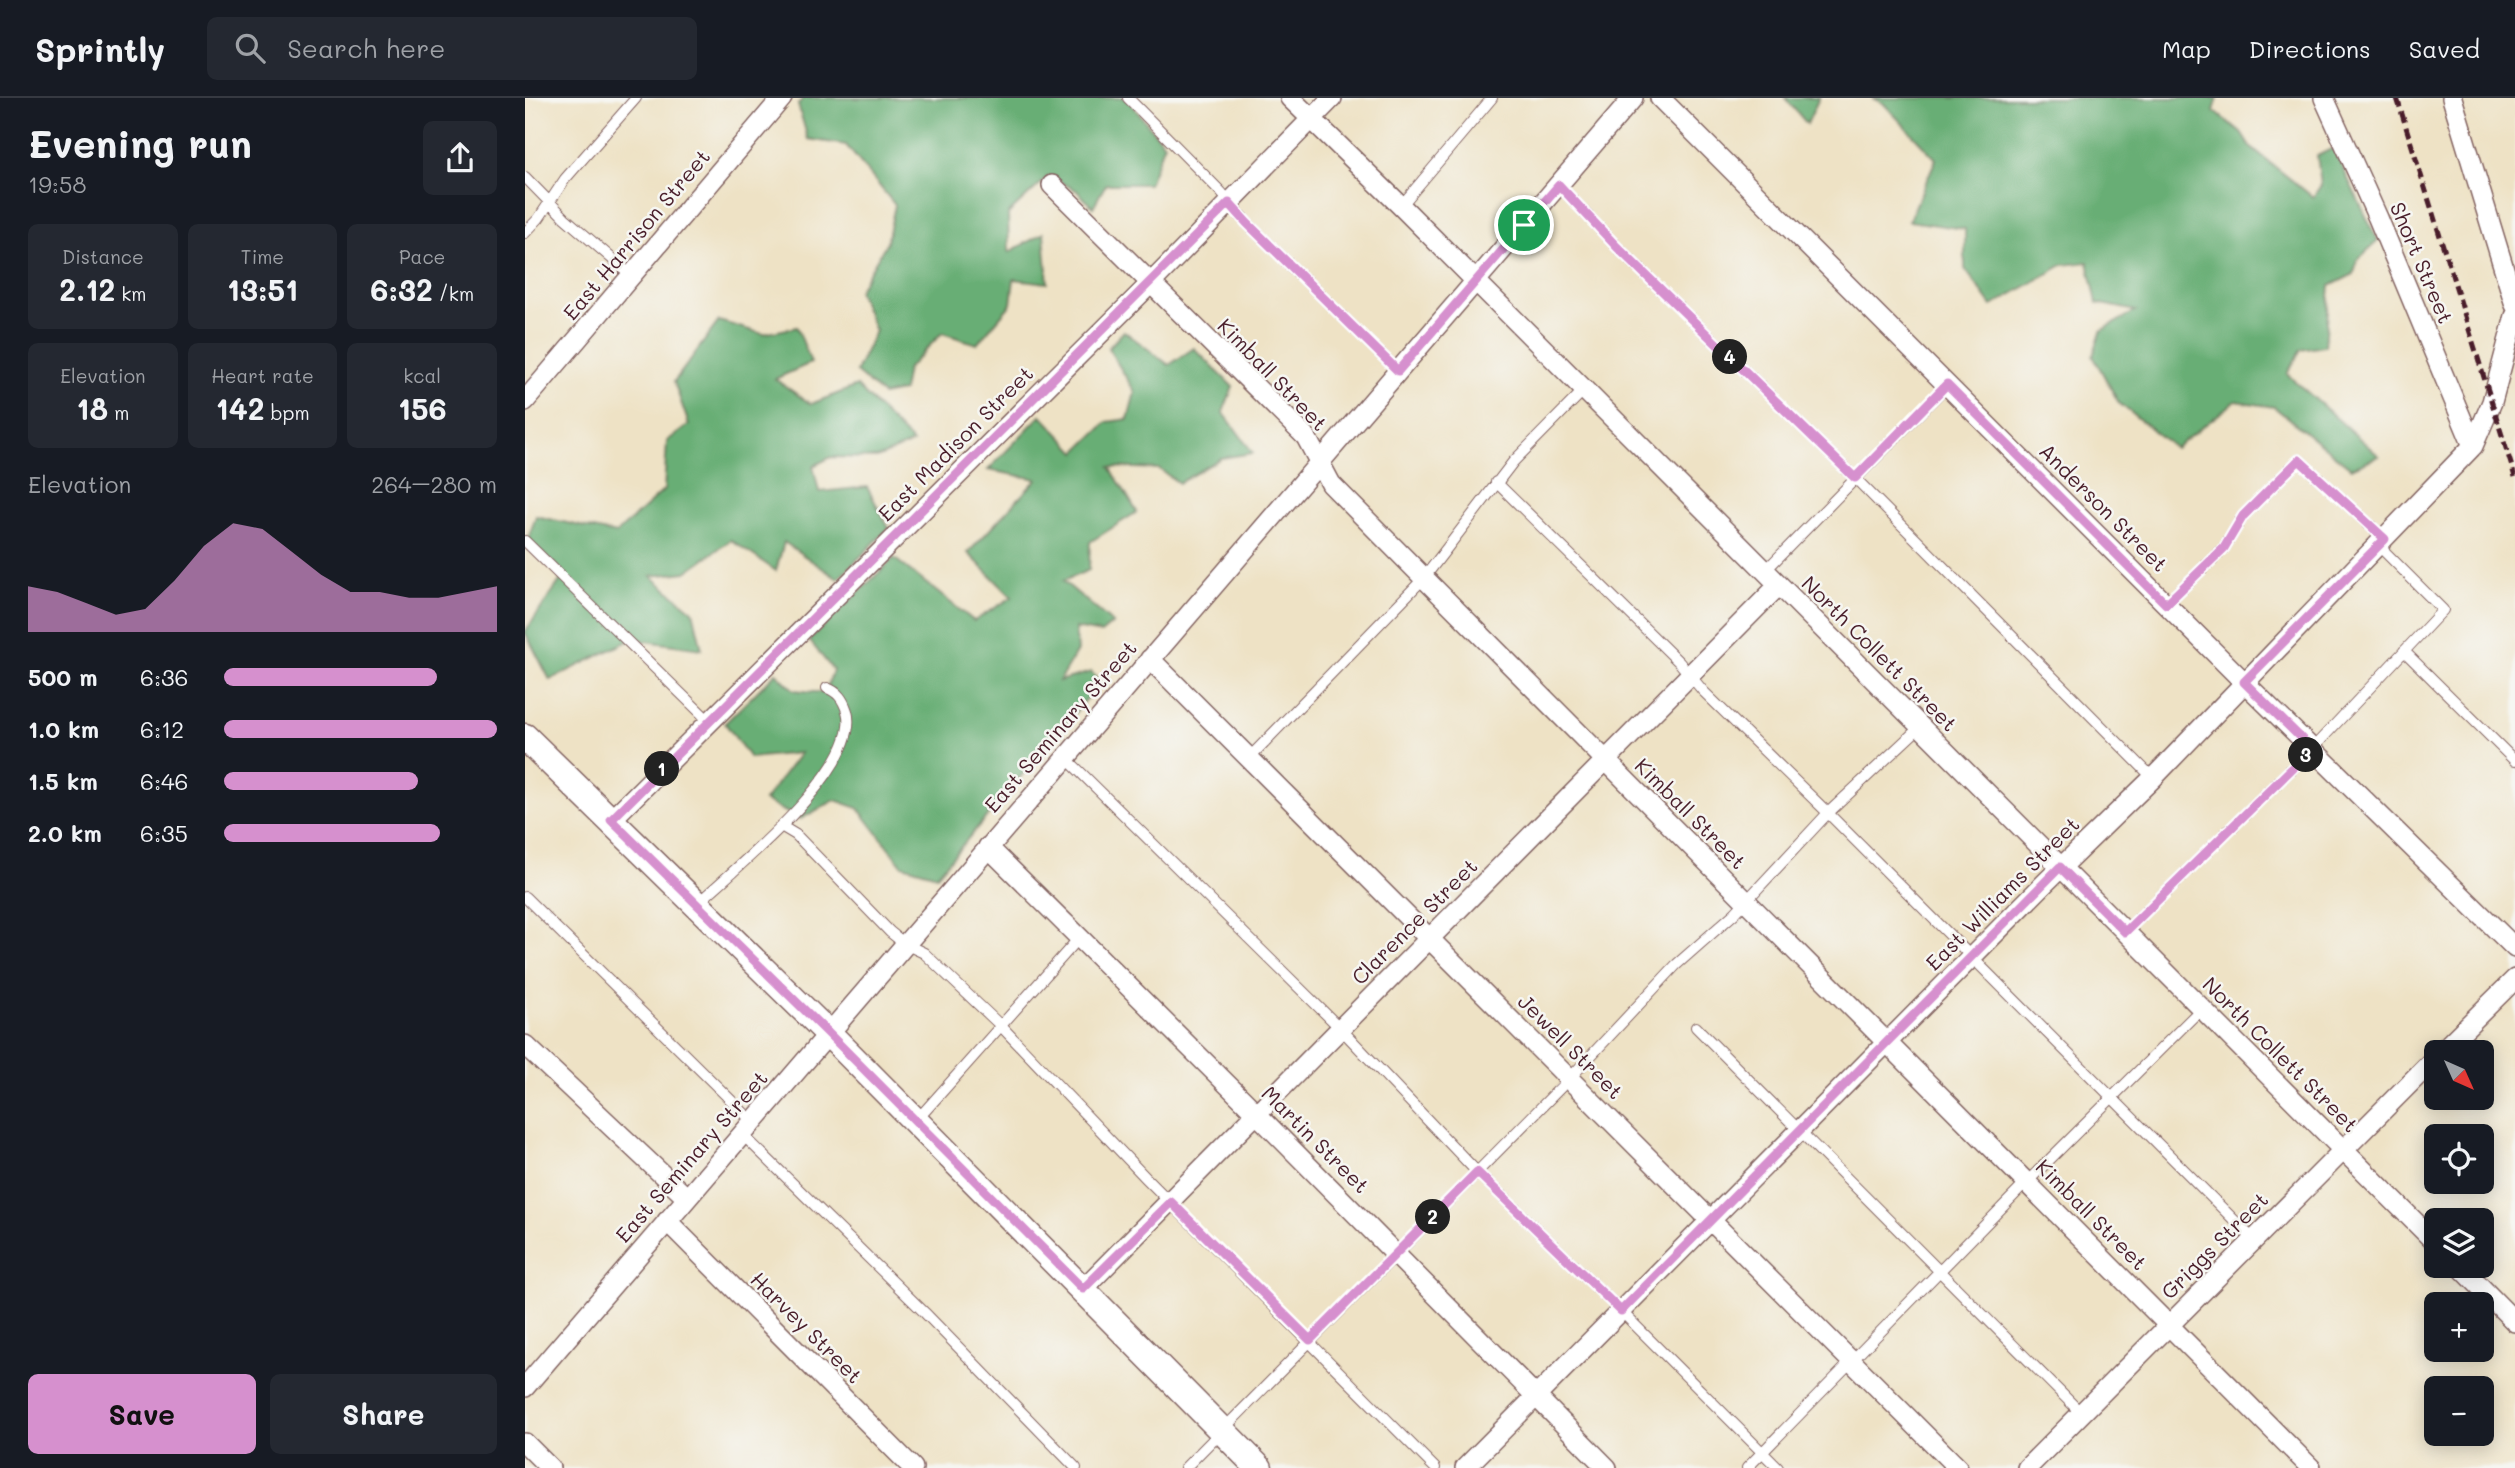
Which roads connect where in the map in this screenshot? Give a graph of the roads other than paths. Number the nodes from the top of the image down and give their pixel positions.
1 (636, 98) edge
2 (782, 98) edge
3 (1128, 98) edge
4 (1290, 98) edge
5 (1332, 98) edge
6 (1492, 98) edge
7 (1633, 98) edge
8 (1660, 98) edge
9 (2324, 98) edge
10 (2452, 98) edge
11 (1311, 120) junction
12 (525, 177) edge
13 (1052, 185) dead end
14 (1559, 185) junction
15 (550, 201) junction
16 (1229, 203) junction
17 (1401, 206) junction
18 (525, 233) edge
19 (632, 276) junction
20 (1475, 281) junction
21 (1151, 283) junction
22 (2515, 304) edge
23 (2515, 316) edge
24 (1398, 371) junction
25 (1947, 384) junction
26 (1584, 390) junction
27 (525, 401) edge
28 (2473, 446) junction
29 (1319, 462) junction
30 (1855, 478) junction
31 (1496, 482) junction
32 (525, 541) edge
33 (2382, 542) junction
34 (1424, 578) junction
35 (1771, 579) junction
36 (2166, 604) junction
37 (2404, 652) junction
38 (1150, 659) junction
39 (1691, 674) junction
40 (2244, 682) junction
41 (827, 688) dead end
42 (709, 721) junction
43 (1920, 727) junction
44 (527, 743) edge
45 (2312, 749) junction
46 (1065, 757) junction
47 (1248, 759) junction
48 (1605, 761) junction
49 (2515, 761) edge
50 (2153, 778) junction
51 (1829, 813) junction
52 (611, 820) junction
53 (781, 826) junction
54 (988, 847) junction
55 (2060, 867) junction
56 (525, 897) edge
57 (1746, 902) junction
58 (697, 905) junction
59 (2125, 932) junction
60 (1080, 937) junction
61 (1429, 940) junction
62 (905, 944) junction
63 (2515, 948) edge
64 (1971, 957) junction
65 (2515, 979) edge
66 (2201, 1009) junction
67 (1000, 1026) junction
68 (1696, 1027) dead end
69 (1341, 1029) junction
70 (829, 1034) junction
71 (2453, 1040) edge
72 (1886, 1043) junction
73 (525, 1045) edge
74 (2424, 1068) edge
75 (1570, 1078) junction
76 (2114, 1098) junction
77 (1257, 1114) junction
78 (915, 1121) junction
79 (747, 1128) junction
80 (1799, 1131) junction
81 (2342, 1149) junction
82 (1477, 1172) junction
83 (2026, 1183) junction
84 (687, 1198) junction
85 (1171, 1202) junction
86 (667, 1221) junction
87 (1711, 1222) junction
88 (2424, 1231) edge
89 (2253, 1239) junction
90 (1396, 1254) junction
91 (1940, 1272) junction
92 (2472, 1278) edge
93 (1083, 1289) junction
94 (1621, 1311) junction
95 (2515, 1322) edge
96 (2169, 1325) junction
97 (1310, 1340) junction
98 (1852, 1362) junction
99 (525, 1387) edge
100 (1536, 1396) junction
101 (2081, 1413) junction
102 (1222, 1430) junction
103 (525, 1443) edge
104 (1762, 1452) junction
105 (2311, 1467) edge
106 (550, 1468) edge
107 (913, 1468) edge
108 (1076, 1468) edge
109 (1185, 1468) edge
110 (1259, 1468) edge
111 (1435, 1468) edge
112 (1465, 1468) edge
113 (1607, 1468) edge
114 (1747, 1468) edge
115 (1778, 1468) edge
116 (1958, 1468) edge
117 (2027, 1468) edge

1 - 15 lane
2 - 19 street, East Harrison Street
3 - 16 lane
4 - 11 street, North Collett Street
5 - 11 street, East Madison Street
6 - 17 lane
7 - 14 street, East Seminary Street
8 - 25 street, Anderson Street
9 - 28 street, Short Street
10 - 22 street
11 - 16 street, East Madison Street
11 - 17 street, North Collett Street
12 - 15 lane
13 - 21 street, Kimball Street
14 - 20 street, East Seminary Street
14 - 30 lane
15 - 18 lane
15 - 19 lane
16 - 21 street, East Madison Street
16 - 24 lane
17 - 20 street, North Collett Street
19 - 27 street, East Harrison Street
20 - 24 street, East Seminary Street
20 - 26 street, North Collett Street
21 - 29 street, Kimball Street
21 - 42 street, East Madison Street
23 - 28 street, East Williams Street
24 - 29 street, East Seminary Street
25 - 30 lane
25 - 36 street, Anderson Street
26 - 31 lane
26 - 35 street, North Collett Street
28 - 33 street, East Williams Street
29 - 34 street, Kimball Street
29 - 38 street, East Seminary Street
30 - 35 lane
30 - 50 lane
31 - 34 lane
31 - 39 lane
32 - 42 lane
33 - 36 lane
33 - 37 lane
33 - 40 street, East Williams Street
34 - 47 lane
34 - 48 street, Kimball Street
35 - 39 street, Clarence Street
35 - 43 street, North Collett Street
36 - 40 street, Anderson Street
37 - 45 lane
37 - 49 lane
38 - 46 street, East Seminary Street
38 - 47 street, Jewell Street
39 - 48 street, Clarence Street
39 - 51 lane
40 - 45 street, Anderson Street
40 - 50 street, East Williams Street
41 - 53 lane
42 - 52 street, East Madison Street
43 - 51 lane
43 - 55 street, North Collett Street
44 - 52 street
45 - 59 lane
45 - 63 street, Anderson Street
46 - 54 street, East Seminary Street
46 - 69 lane
47 - 61 street, Jewell Street
48 - 57 street, Kimball Street
48 - 61 street, Clarence Street
50 - 55 street, East Williams Street
51 - 57 lane
51 - 64 lane
52 - 58 street
53 - 58 lane
53 - 62 lane
54 - 60 street, Martin Street
54 - 62 street, East Seminary Street
55 - 59 street, North Collett Street
55 - 64 street, East Williams Street
56 - 79 lane
57 - 72 street, Kimball Street
57 - 75 lane
58 - 70 street
59 - 66 street, North Collett Street
60 - 67 lane
60 - 77 street, Martin Street
61 - 69 street, Clarence Street
61 - 75 street, Jewell Street
62 - 67 lane
62 - 70 street, East Seminary Street
64 - 72 street, East Williams Street
64 - 76 lane
65 - 71 street
66 - 76 lane
66 - 81 street, North Collett Street
67 - 78 lane
67 - 85 lane
68 - 80 lane
69 - 77 street, Clarence Street
69 - 82 lane
70 - 78 street
70 - 79 street, East Seminary Street
72 - 80 street, East Williams Street
72 - 83 street, Kimball Street
73 - 84 street
74 - 81 street, Griggs Street
75 - 82 lane
75 - 87 street, Jewell Street
76 - 83 lane
76 - 89 lane
77 - 85 street, Clarence Street
77 - 90 street, Martin Street
78 - 93 street
79 - 84 street, East Seminary Street
79 - 108 lane
80 - 87 street, East Williams Street
80 - 91 lane
81 - 88 street, North Collett Street
81 - 89 street, Griggs Street
82 - 90 lane
82 - 94 lane
83 - 91 lane
83 - 96 street, Kimball Street
84 - 86 street, East Seminary Street
85 - 93 street, Clarence Street
85 - 97 lane
86 - 99 street, East Seminary Street
86 - 107 street, Harvey Street
87 - 94 street, East Williams Street
87 - 98 street, Jewell Street
89 - 96 street, Griggs Street
90 - 97 lane
90 - 100 street, Martin Street
91 - 98 lane
91 - 101 lane
92 - 95 street
93 - 102 street
94 - 100 street, East Williams Street
94 - 104 lane
96 - 101 street, Griggs Street
96 - 105 street, Kimball Street
97 - 102 lane
97 - 111 lane
98 - 104 lane
98 - 116 street, Jewell Street
100 - 112 street, East Williams Street
100 - 113 street, Martin Street
101 - 117 street, Griggs Street
102 - 109 lane
102 - 110 street
103 - 106 street
104 - 114 lane
104 - 115 lane

